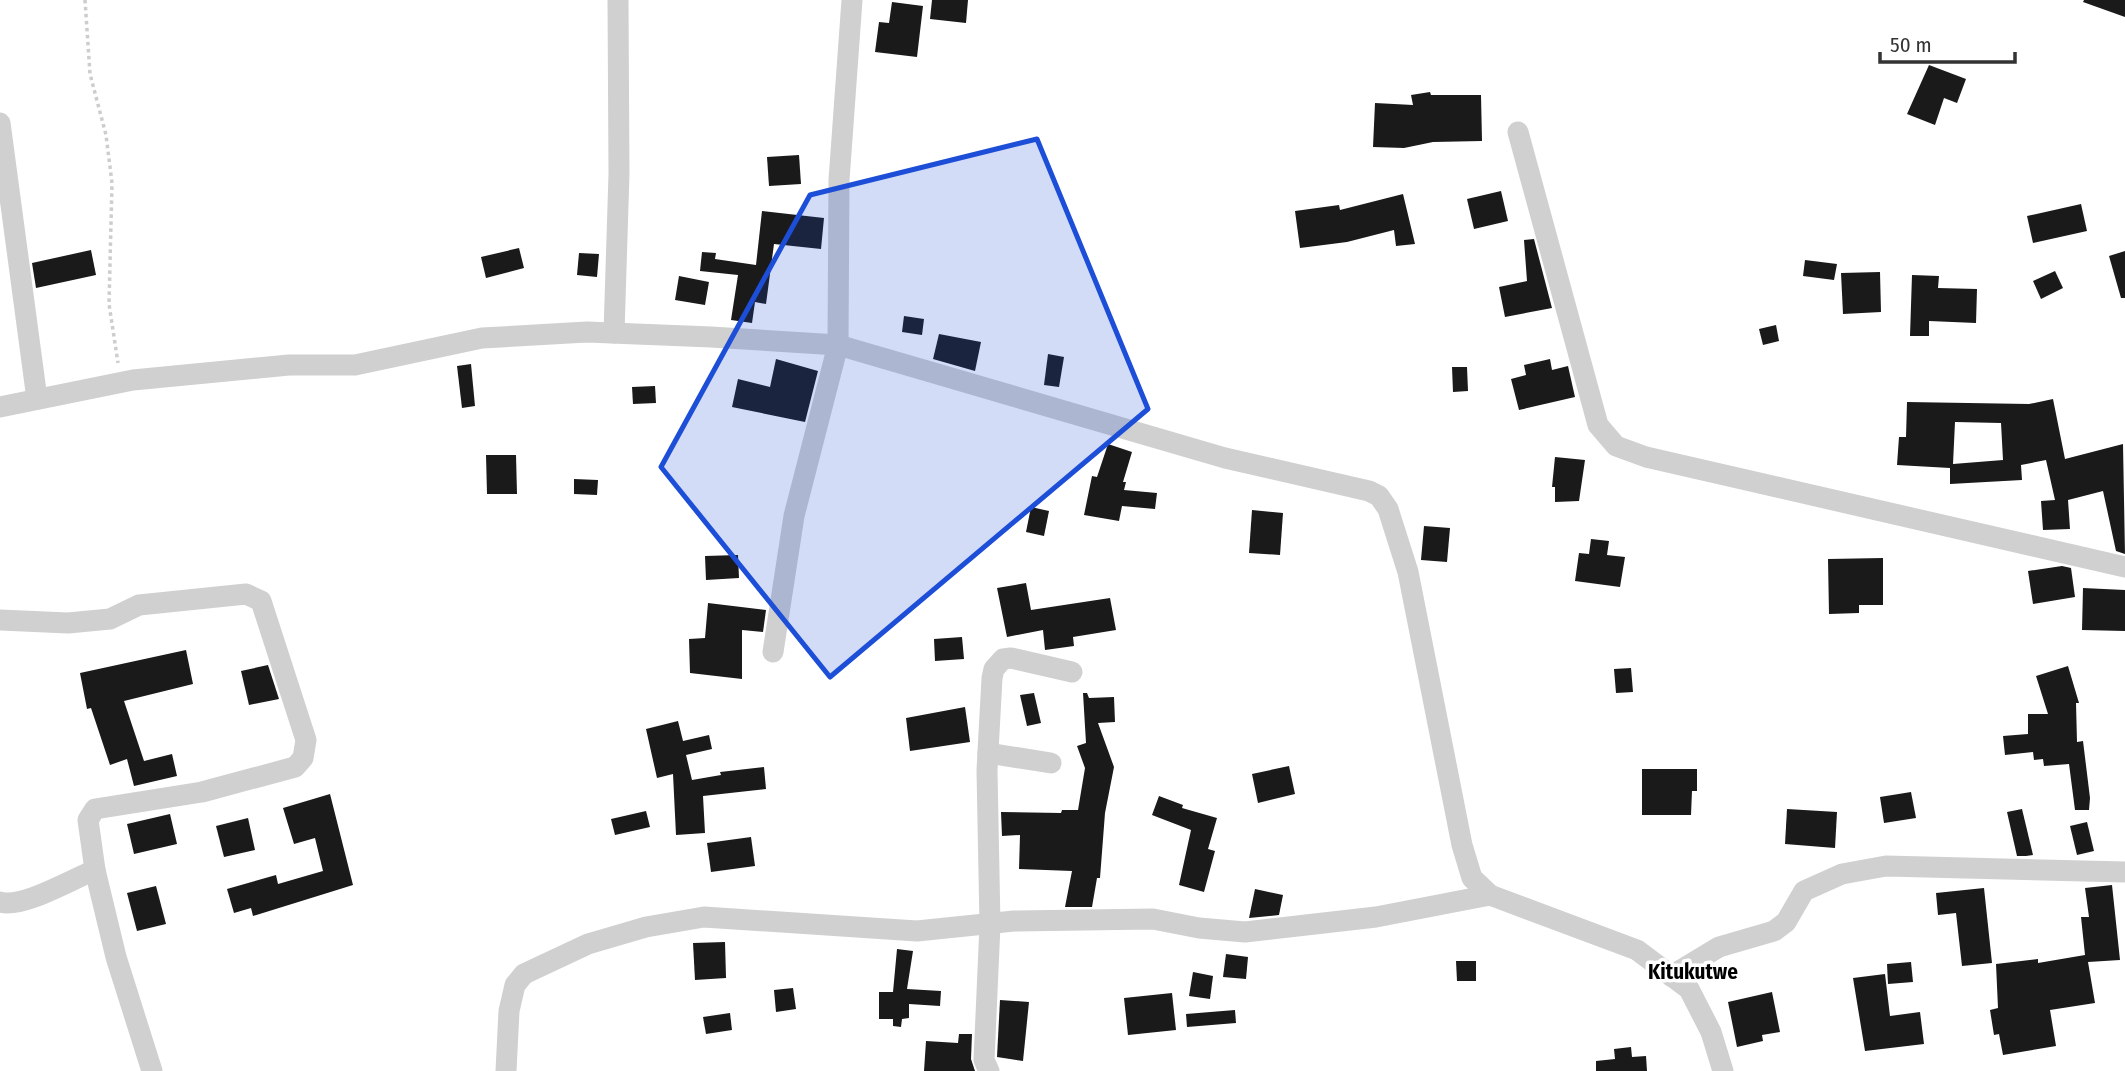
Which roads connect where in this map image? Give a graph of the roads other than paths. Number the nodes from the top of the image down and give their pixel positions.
1 (618, 0) edge
2 (852, 0) edge
3 (0, 123) edge
4 (1518, 132) dead end
5 (614, 333) junction
6 (838, 345) junction
7 (37, 399) junction
8 (0, 407) edge
9 (2125, 567) edge
10 (0, 620) edge
11 (773, 652) dead end
12 (1072, 672) dead end
13 (988, 753) junction
14 (1051, 763) dead end
15 (95, 870) junction
16 (2125, 872) edge
17 (1490, 895) junction
18 (3, 905) edge
19 (990, 925) junction
20 (1671, 976) junction
21 (152, 1071) edge
22 (506, 1071) edge
23 (989, 1071) edge
24 (1723, 1071) edge

1 - 5 street
2 - 6 street
3 - 7 street
4 - 9 street
5 - 6 street
5 - 7 street
6 - 11 street
6 - 17 street
7 - 8 street
10 - 15 street
12 - 13 street
13 - 14 street
13 - 19 street
15 - 18 street
15 - 21 street
16 - 20 street
17 - 19 street
17 - 20 street
19 - 22 street
19 - 23 street
20 - 24 street

